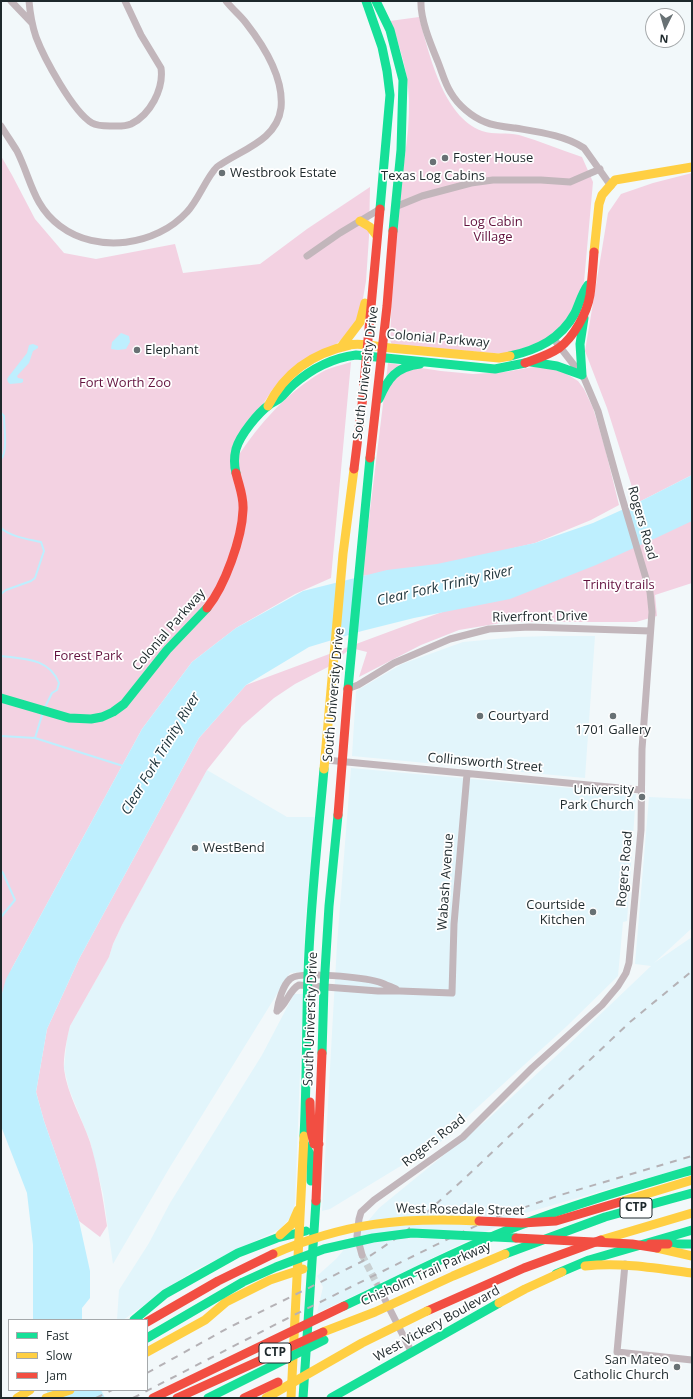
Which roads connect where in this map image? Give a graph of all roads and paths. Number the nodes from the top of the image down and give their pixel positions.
1 (11, 1) edge
2 (28, 1) edge
3 (125, 1) edge
4 (226, 1) edge
5 (366, 1) edge
6 (376, 1) edge
7 (421, 1) edge
8 (32, 23) junction
9 (1, 126) edge
10 (692, 167) edge
11 (600, 169) junction
12 (611, 186) junction
13 (395, 207) junction
14 (380, 209) junction
15 (360, 221) junction
16 (377, 236) junction
17 (376, 255) junction
18 (307, 256) dead end
19 (591, 280) junction
20 (585, 312) junction
21 (553, 338) junction
22 (367, 345) junction
23 (341, 347) junction
24 (382, 347) junction
25 (560, 347) junction
26 (366, 356) junction
27 (381, 357) junction
28 (530, 362) junction
29 (443, 363) junction
30 (582, 375) junction
31 (268, 406) junction
32 (374, 411) junction
33 (650, 631) junction
34 (333, 660) junction
35 (347, 689) junction
36 (1, 698) edge
37 (326, 760) junction
38 (342, 762) junction
39 (467, 774) junction
40 (641, 790) junction
41 (308, 974) junction
42 (325, 976) junction
43 (309, 986) junction
44 (324, 987) junction
45 (400, 990) junction
46 (306, 1091) junction
47 (304, 1143) junction
48 (319, 1144) junction
49 (692, 1170) edge
50 (692, 1180) edge
51 (302, 1193) junction
52 (692, 1193) edge
53 (316, 1205) junction
54 (692, 1213) edge
55 (314, 1230) junction
56 (692, 1230) edge
57 (300, 1232) junction
58 (277, 1238) junction
59 (632, 1244) junction
60 (692, 1244) edge
61 (362, 1255) tunnel mouth
62 (692, 1256) edge
63 (625, 1264) junction
64 (311, 1266) junction
65 (298, 1270) junction
66 (692, 1273) edge
67 (556, 1274) junction
68 (378, 1287) junction
69 (375, 1312) junction
70 (135, 1319) edge
71 (148, 1321) edge
72 (308, 1324) junction
73 (294, 1331) junction
74 (148, 1337) edge
75 (362, 1343) junction
76 (148, 1351) edge
77 (412, 1353) junction
78 (692, 1360) edge
79 (28, 1391) edge
80 (54, 1391) edge
81 (67, 1391) edge
82 (17, 1398) edge
83 (42, 1398) edge
84 (46, 1398) edge
85 (153, 1398) edge
86 (178, 1398) edge
87 (208, 1398) edge
88 (244, 1398) edge
89 (266, 1398) edge
90 (291, 1398) edge
91 (303, 1398) edge
92 (331, 1398) edge

1 - 8 street
2 - 8 street
3 - 8 street
4 - 9 street
5 - 14 main road, South University Drive
6 - 13 main road, South University Drive
7 - 11 street
10 - 12 main road
11 - 12 street
11 - 13 street
12 - 19 main road
13 - 24 main road, South University Drive
14 - 15 street
14 - 16 main road, South University Drive
15 - 16 main road
15 - 18 street
16 - 17 main road, South University Drive
17 - 22 main road, South University Drive
17 - 23 main road
19 - 20 main road
19 - 21 main road, Colonial Parkway
20 - 25 main road
20 - 30 main road
21 - 24 main road, Colonial Parkway
21 - 25 street, Rogers Road
22 - 23 main road, Colonial Parkway
22 - 24 main road, Colonial Parkway
22 - 26 main road, South University Drive
23 - 31 main road, Colonial Parkway
24 - 27 main road, South University Drive
25 - 28 main road, Colonial Parkway
25 - 30 street, Rogers Road
26 - 27 main road, Colonial Parkway
26 - 31 main road, Colonial Parkway
26 - 34 main road, South University Drive
27 - 29 main road, Colonial Parkway
27 - 32 main road, South University Drive
28 - 29 main road, Colonial Parkway
28 - 30 main road
29 - 32 main road
30 - 33 street, Rogers Road
31 - 36 main road, Colonial Parkway
32 - 35 main road, South University Drive
33 - 35 street, Riverfront Drive
33 - 40 street, Rogers Road
34 - 35 main road
34 - 37 main road, South University Drive
35 - 38 main road, South University Drive
37 - 38 street, Collinsworth Street
37 - 41 main road, South University Drive
38 - 39 street, Collinsworth Street
38 - 42 main road, South University Drive
39 - 40 street, Collinsworth Street
39 - 45 street, Wabash Avenue
40 - 61 street, Rogers Road
41 - 42 street
41 - 43 main road, South University Drive
41 - 43 street
42 - 44 main road, South University Drive
42 - 45 street
43 - 44 street
43 - 46 main road, South University Drive
44 - 45 street
44 - 48 main road, South University Drive
46 - 47 main road, South University Drive
46 - 48 main road
47 - 51 main road, South University Drive
47 - 53 main road
48 - 53 main road, South University Drive
49 - 68 main road
50 - 71 main road, West Rosedale Street, bridge
51 - 57 main road, South University Drive
51 - 58 main road
52 - 69 main road, Chisholm Trail Parkway / CTP, bridge
53 - 55 main road, South University Drive
54 - 75 main road, CTP, bridge
55 - 57 main road
55 - 64 main road, South University Drive
56 - 67 main road
57 - 58 main road
57 - 65 main road, South University Drive
58 - 70 main road
59 - 60 main road, bridge
59 - 62 main road, West Rosedale Street, bridge
59 - 74 main road, West Rosedale Street, bridge
63 - 66 main road
63 - 67 main road
63 - 78 street
64 - 65 main road
64 - 72 main road, South University Drive
65 - 73 main road, South University Drive
65 - 76 main road
67 - 77 main road, West Vickery Boulevard
68 - 72 main road
68 - 77 street
69 - 86 main road, Chisholm Trail Parkway / CTP, bridge
69 - 87 main road, bridge
72 - 73 main road
72 - 91 main road, South University Drive
73 - 85 main road
73 - 90 main road, South University Drive
75 - 88 main road, bridge
75 - 89 main road, CTP, bridge
77 - 92 main road, West Vickery Boulevard
79 - 82 main road
80 - 83 main road
81 - 84 main road

